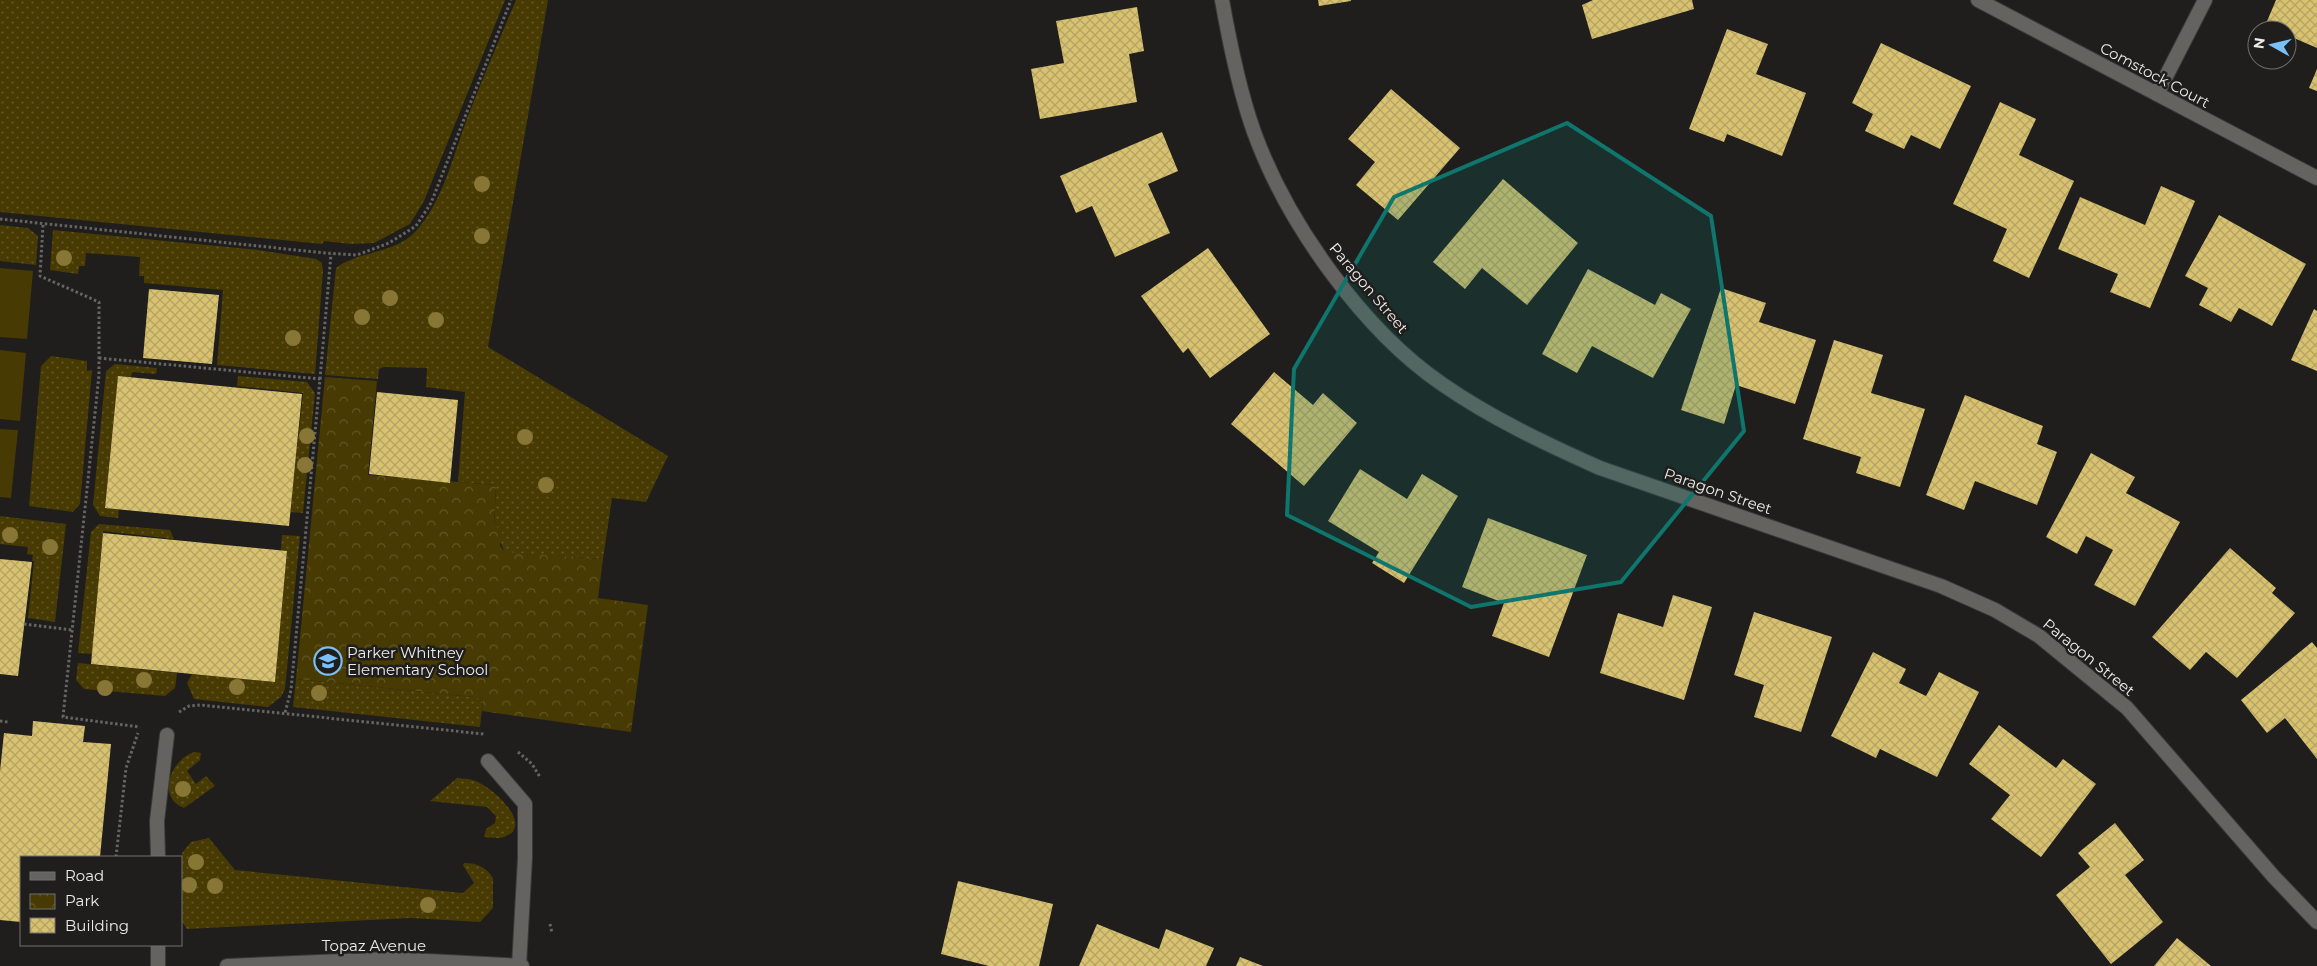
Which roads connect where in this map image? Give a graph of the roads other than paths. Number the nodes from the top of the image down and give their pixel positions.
1 (1222, 0) edge
2 (1978, 0) edge
3 (2205, 0) edge
4 (2157, 94) junction
5 (2317, 178) edge
6 (167, 735) dead end
7 (488, 762) dead end
8 (158, 856) edge
9 (2317, 922) edge
10 (158, 946) edge
11 (158, 966) edge
12 (226, 966) edge
13 (520, 966) edge

1 - 9 street, Paragon Street
2 - 4 street, Comstock Court
3 - 4 street
4 - 5 street, Comstock Court
6 - 8 street
7 - 13 street
10 - 11 street
12 - 13 street, Topaz Avenue

